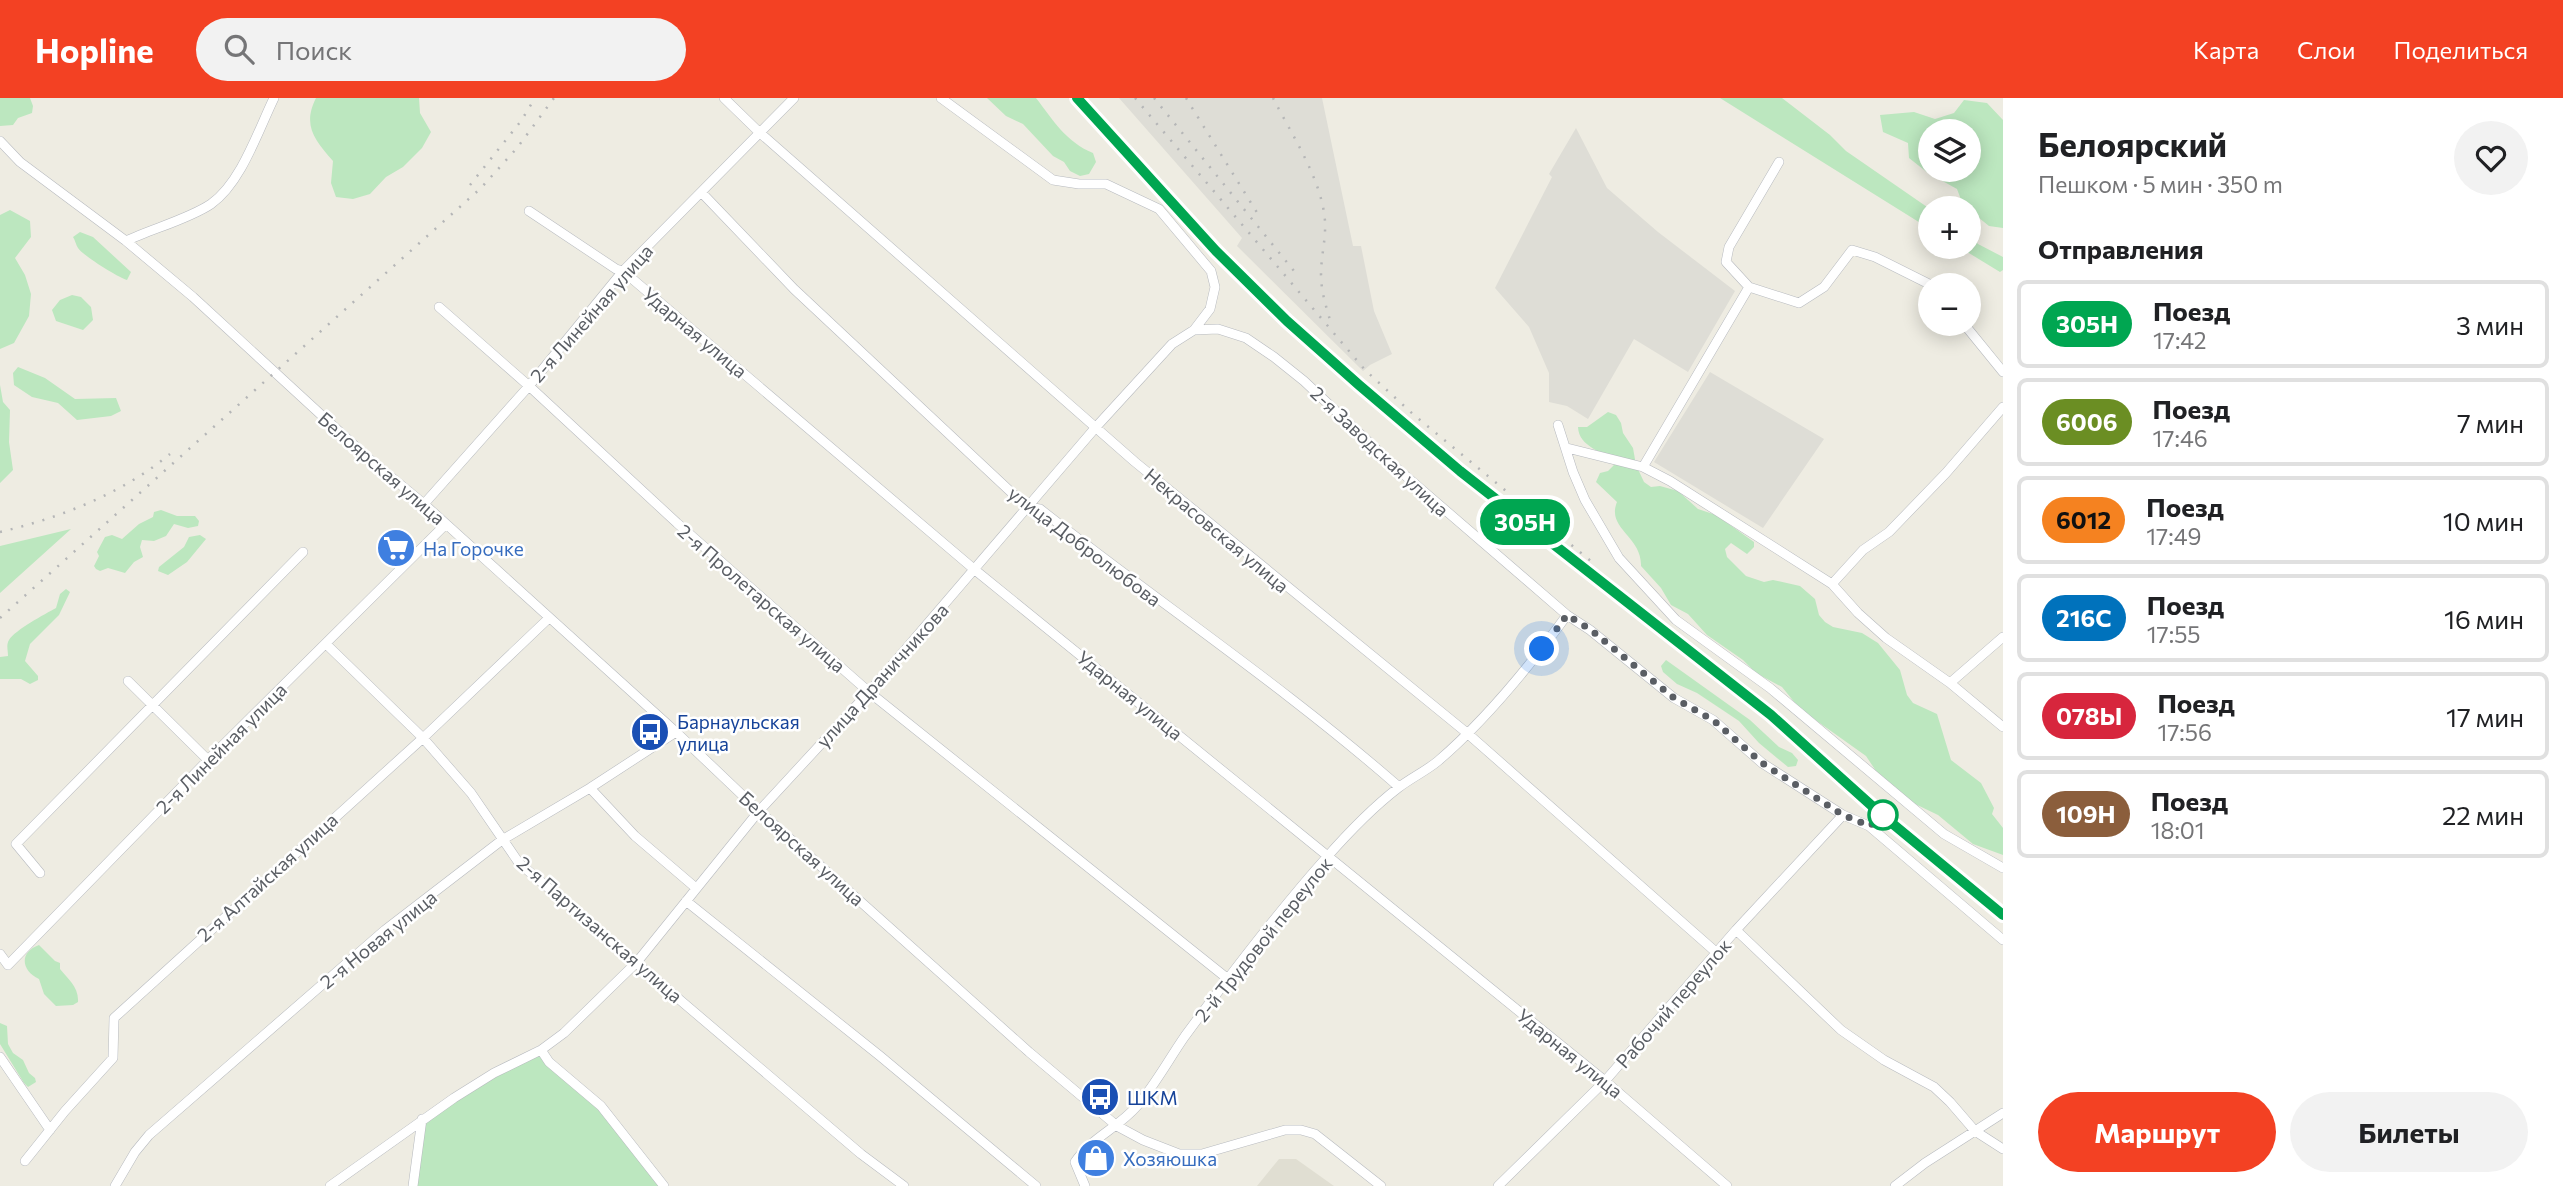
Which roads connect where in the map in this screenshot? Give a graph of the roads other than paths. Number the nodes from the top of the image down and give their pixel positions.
1 (274, 98) edge
2 (724, 98) edge
3 (794, 98) edge
4 (942, 98) edge
5 (760, 132) junction
6 (0, 141) edge
7 (1780, 162) dead end
8 (702, 193) junction
9 (529, 211) dead end
10 (126, 241) junction
11 (623, 271) junction
12 (1918, 278) edge
13 (1749, 287) junction
14 (439, 307) dead end
15 (1194, 330) junction
16 (1974, 336) edge
17 (2003, 372) edge
18 (529, 386) junction
19 (2003, 407) edge
20 (1559, 425) dead end
21 (1096, 427) junction
22 (1567, 448) junction
23 (1643, 467) junction
24 (424, 504) junction
25 (1027, 507) junction
26 (446, 524) junction
27 (303, 552) dead end
28 (975, 569) junction
29 (1832, 584) junction
30 (1567, 615) junction
31 (549, 618) junction
32 (2003, 636) edge
33 (326, 644) junction
34 (128, 681) dead end
35 (1950, 683) junction
36 (869, 692) junction
37 (153, 705) junction
38 (2003, 727) edge
39 (676, 732) junction
40 (1467, 733) junction
41 (423, 738) junction
42 (208, 760) junction
43 (1399, 787) junction
44 (590, 788) junction
45 (759, 811) junction
46 (1843, 815) junction
47 (502, 840) junction
48 (1328, 856) junction
49 (2003, 868) edge
50 (40, 873) dead end
51 (696, 888) junction
52 (686, 901) junction
53 (1736, 930) junction
54 (2003, 940) edge
55 (1717, 953) junction
56 (0, 954) edge
57 (637, 962) junction
58 (1228, 979) junction
59 (541, 1050) junction
60 (0, 1057) edge
61 (1605, 1081) junction
62 (2003, 1113) edge
63 (422, 1119) junction
64 (1117, 1126) junction
65 (50, 1130) junction
66 (1975, 1131) junction
67 (2003, 1149) edge
68 (25, 1161) dead end
69 (115, 1186) edge
70 (330, 1186) edge
71 (413, 1186) edge
72 (664, 1186) edge
73 (904, 1186) edge
74 (1036, 1186) edge
75 (1085, 1186) edge
76 (1381, 1186) edge
77 (1498, 1186) edge
78 (1727, 1186) edge
79 (1895, 1186) edge

1 - 10 street
2 - 5 street, Некрасовская улица
3 - 5 street, 2-я Линейная улица
4 - 15 street
5 - 8 street, 2-я Линейная улица
5 - 21 street, Некрасовская улица
6 - 10 street, Белоярская улица
7 - 13 street
8 - 11 street, 2-я Линейная улица
8 - 25 street, улица Добролюбова
9 - 11 street, Ударная улица
10 - 24 street, Белоярская улица
11 - 18 street, 2-я Линейная улица
11 - 28 street, Ударная улица
12 - 13 street
13 - 23 street
14 - 18 street, 2-я Пролетарская улица
15 - 21 street, улица Драничникова
15 - 30 street, 2-я Заводская улица
16 - 17 street
18 - 24 street, 2-я Линейная улица
18 - 36 street, 2-я Пролетарская улица
19 - 29 street
20 - 22 street
21 - 25 street, улица Драничникова
21 - 40 street, Некрасовская улица
22 - 23 street
22 - 49 street
23 - 29 street
24 - 26 street, Белоярская улица
25 - 28 street, улица Драничникова
25 - 43 street, улица Добролюбова
26 - 31 street, Белоярская улица
26 - 33 street, 2-я Линейная улица
27 - 37 street
28 - 36 street, улица Драничникова
28 - 48 street, Ударная улица
29 - 35 street
30 - 40 street, 2-й Трудовой переулок
30 - 46 street, 2-я Заводская улица
31 - 39 street, Белоярская улица
31 - 41 street, 2-я Алтайская улица
32 - 35 street
33 - 41 street, 2-я Партизанская улица
33 - 42 street, 2-я Линейная улица
34 - 37 street
35 - 38 street
36 - 45 street, улица Драничникова
36 - 58 street, 2-я Пролетарская улица
37 - 42 street
37 - 50 street
39 - 44 street, 2-я Новая улица
39 - 45 street, Белоярская улица
40 - 43 street, 2-й Трудовой переулок
40 - 55 street, Некрасовская улица
41 - 47 street, 2-я Партизанская улица
41 - 65 street, 2-я Алтайская улица
42 - 56 street, 2-я Линейная улица
43 - 48 street, 2-й Трудовой переулок
44 - 47 street, 2-я Новая улица
44 - 51 street
45 - 51 street, улица Драничникова
45 - 64 street, Белоярская улица
46 - 53 street, Рабочий переулок
46 - 54 street, 2-я Заводская улица
47 - 57 street, 2-я Партизанская улица
47 - 69 street, 2-я Новая улица
48 - 58 street, 2-й Трудовой переулок
48 - 61 street, Ударная улица
51 - 52 street, улица Драничникова
52 - 57 street, улица Драничникова
52 - 74 street
53 - 55 street, Рабочий переулок
53 - 66 street
55 - 61 street, Рабочий переулок
57 - 59 street, улица Драничникова
57 - 73 street, 2-я Партизанская улица
58 - 64 street, 2-й Трудовой переулок
59 - 63 street, улица Драничникова
59 - 72 street
60 - 65 street
61 - 77 street, Рабочий переулок
61 - 78 street, Ударная улица
62 - 66 street
63 - 70 street, улица Драничникова
63 - 71 street
64 - 75 street, 2-й Трудовой переулок
64 - 76 street, Белоярская улица
65 - 68 street, 2-я Алтайская улица
66 - 67 street
66 - 79 street

